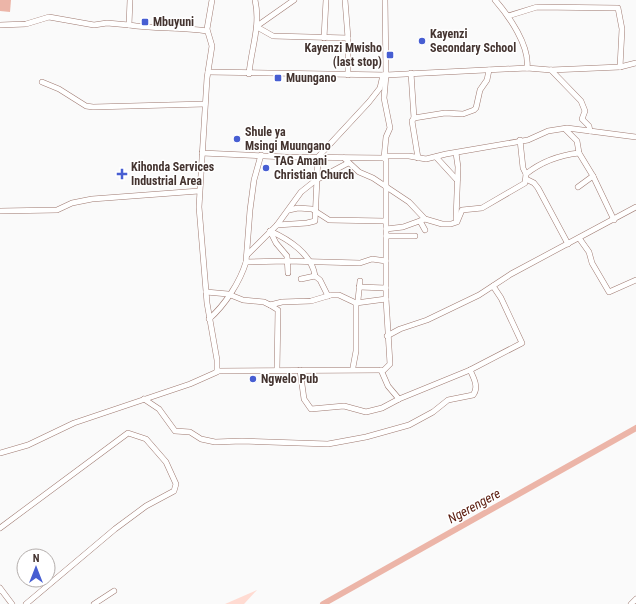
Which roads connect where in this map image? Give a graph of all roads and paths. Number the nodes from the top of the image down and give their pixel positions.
1 (130, 0) edge
2 (212, 0) edge
3 (255, 0) edge
4 (294, 0) edge
5 (326, 0) edge
6 (345, 0) edge
7 (385, 0) edge
8 (495, 0) edge
9 (508, 16) junction
10 (0, 25) edge
11 (129, 25) junction
12 (257, 27) junction
13 (207, 31) junction
14 (324, 38) junction
15 (348, 38) junction
16 (635, 64) edge
17 (620, 67) junction
18 (527, 68) junction
19 (489, 70) junction
20 (551, 70) junction
21 (208, 72) junction
22 (411, 73) junction
23 (249, 74) junction
24 (348, 75) junction
25 (385, 75) junction
26 (42, 82) dead end
27 (205, 104) junction
28 (414, 118) junction
29 (564, 128) junction
30 (590, 131) junction
31 (636, 137) edge
32 (520, 140) junction
33 (202, 153) junction
34 (456, 153) junction
35 (579, 153) junction
36 (261, 155) junction
37 (318, 157) junction
38 (384, 157) junction
39 (436, 157) junction
40 (344, 158) junction
41 (418, 158) junction
42 (348, 163) junction
43 (593, 176) junction
44 (526, 177) junction
45 (316, 180) junction
46 (457, 180) junction
47 (578, 187) dead end
48 (386, 188) junction
49 (199, 191) junction
50 (636, 209) edge
51 (0, 210) edge
52 (288, 210) junction
53 (316, 210) junction
54 (422, 220) junction
55 (614, 220) junction
56 (385, 221) junction
57 (456, 222) junction
58 (277, 224) junction
59 (386, 229) junction
60 (425, 230) dead end
61 (270, 231) junction
62 (386, 236) junction
63 (415, 236) dead end
64 (580, 238) junction
65 (568, 244) junction
66 (246, 259) junction
67 (288, 261) junction
68 (307, 261) junction
69 (386, 261) junction
70 (288, 273) dead end
71 (315, 276) junction
72 (301, 279) dead end
73 (636, 280) edge
74 (492, 286) junction
75 (386, 288) junction
76 (206, 292) junction
77 (228, 294) junction
78 (328, 296) junction
79 (386, 299) junction
80 (357, 302) junction
81 (270, 305) junction
82 (209, 319) junction
83 (387, 336) junction
84 (353, 367) dead end
85 (277, 370) junction
86 (300, 370) junction
87 (381, 370) junction
88 (470, 370) junction
89 (217, 371) junction
90 (399, 398) junction
91 (144, 399) junction
92 (0, 453) edge
93 (0, 528) edge
94 (0, 588) edge
95 (114, 591) dead end
96 (636, 600) edge
97 (12, 604) edge
98 (26, 604) edge
99 (94, 604) edge
100 (631, 604) edge

1 - 11 street
2 - 13 street
3 - 12 street
4 - 12 street
5 - 14 street
6 - 15 street
7 - 25 street
8 - 9 street
9 - 17 street
9 - 18 street
10 - 11 street
11 - 13 street
12 - 14 street
12 - 23 street
13 - 21 street
14 - 15 street
15 - 24 street
16 - 17 street
17 - 20 street
18 - 19 street
18 - 20 street
19 - 22 street
19 - 28 street
20 - 30 street
21 - 23 street
21 - 27 street
22 - 25 street
22 - 28 street
23 - 24 street
24 - 25 street
25 - 37 street
25 - 38 street
26 - 27 street
27 - 33 street
28 - 41 street
29 - 30 street
29 - 32 street
29 - 35 street
30 - 31 street
32 - 34 street
32 - 44 street
33 - 36 street
33 - 49 street
34 - 39 street
34 - 46 street
35 - 43 street
35 - 44 street
36 - 37 street
36 - 66 street
37 - 40 street
37 - 45 street
38 - 40 street
38 - 41 street
38 - 48 street
39 - 41 street
39 - 46 street
40 - 42 street
42 - 45 street
42 - 48 street
43 - 47 street
43 - 55 street
44 - 57 street
44 - 65 street
45 - 52 street
45 - 53 street
46 - 57 street
48 - 54 street
48 - 56 street
49 - 51 street
49 - 76 street
50 - 55 street
52 - 53 street
52 - 58 street
53 - 56 street
53 - 58 street
54 - 57 street
54 - 59 street
54 - 60 street
55 - 64 street
56 - 59 street
58 - 61 street
59 - 62 street
61 - 66 street
61 - 67 street
61 - 68 street
62 - 63 street
62 - 69 street
64 - 65 street
64 - 73 street
65 - 74 street
66 - 67 street
66 - 77 street
67 - 68 street
67 - 70 street
68 - 69 street
68 - 71 street
69 - 75 street
71 - 72 street
71 - 78 street
74 - 83 street
74 - 88 street
75 - 79 street
75 - 80 street
76 - 77 street
76 - 82 street
77 - 81 street
77 - 82 street
78 - 80 street
78 - 81 street
79 - 80 street
79 - 83 street
80 - 84 street
81 - 85 street
82 - 89 street
83 - 87 street
85 - 86 street
85 - 89 street
86 - 87 street
86 - 90 street
87 - 90 street
88 - 90 street
88 - 91 street
89 - 91 street
91 - 92 street
93 - 98 street
94 - 97 street
95 - 99 street
96 - 100 street

